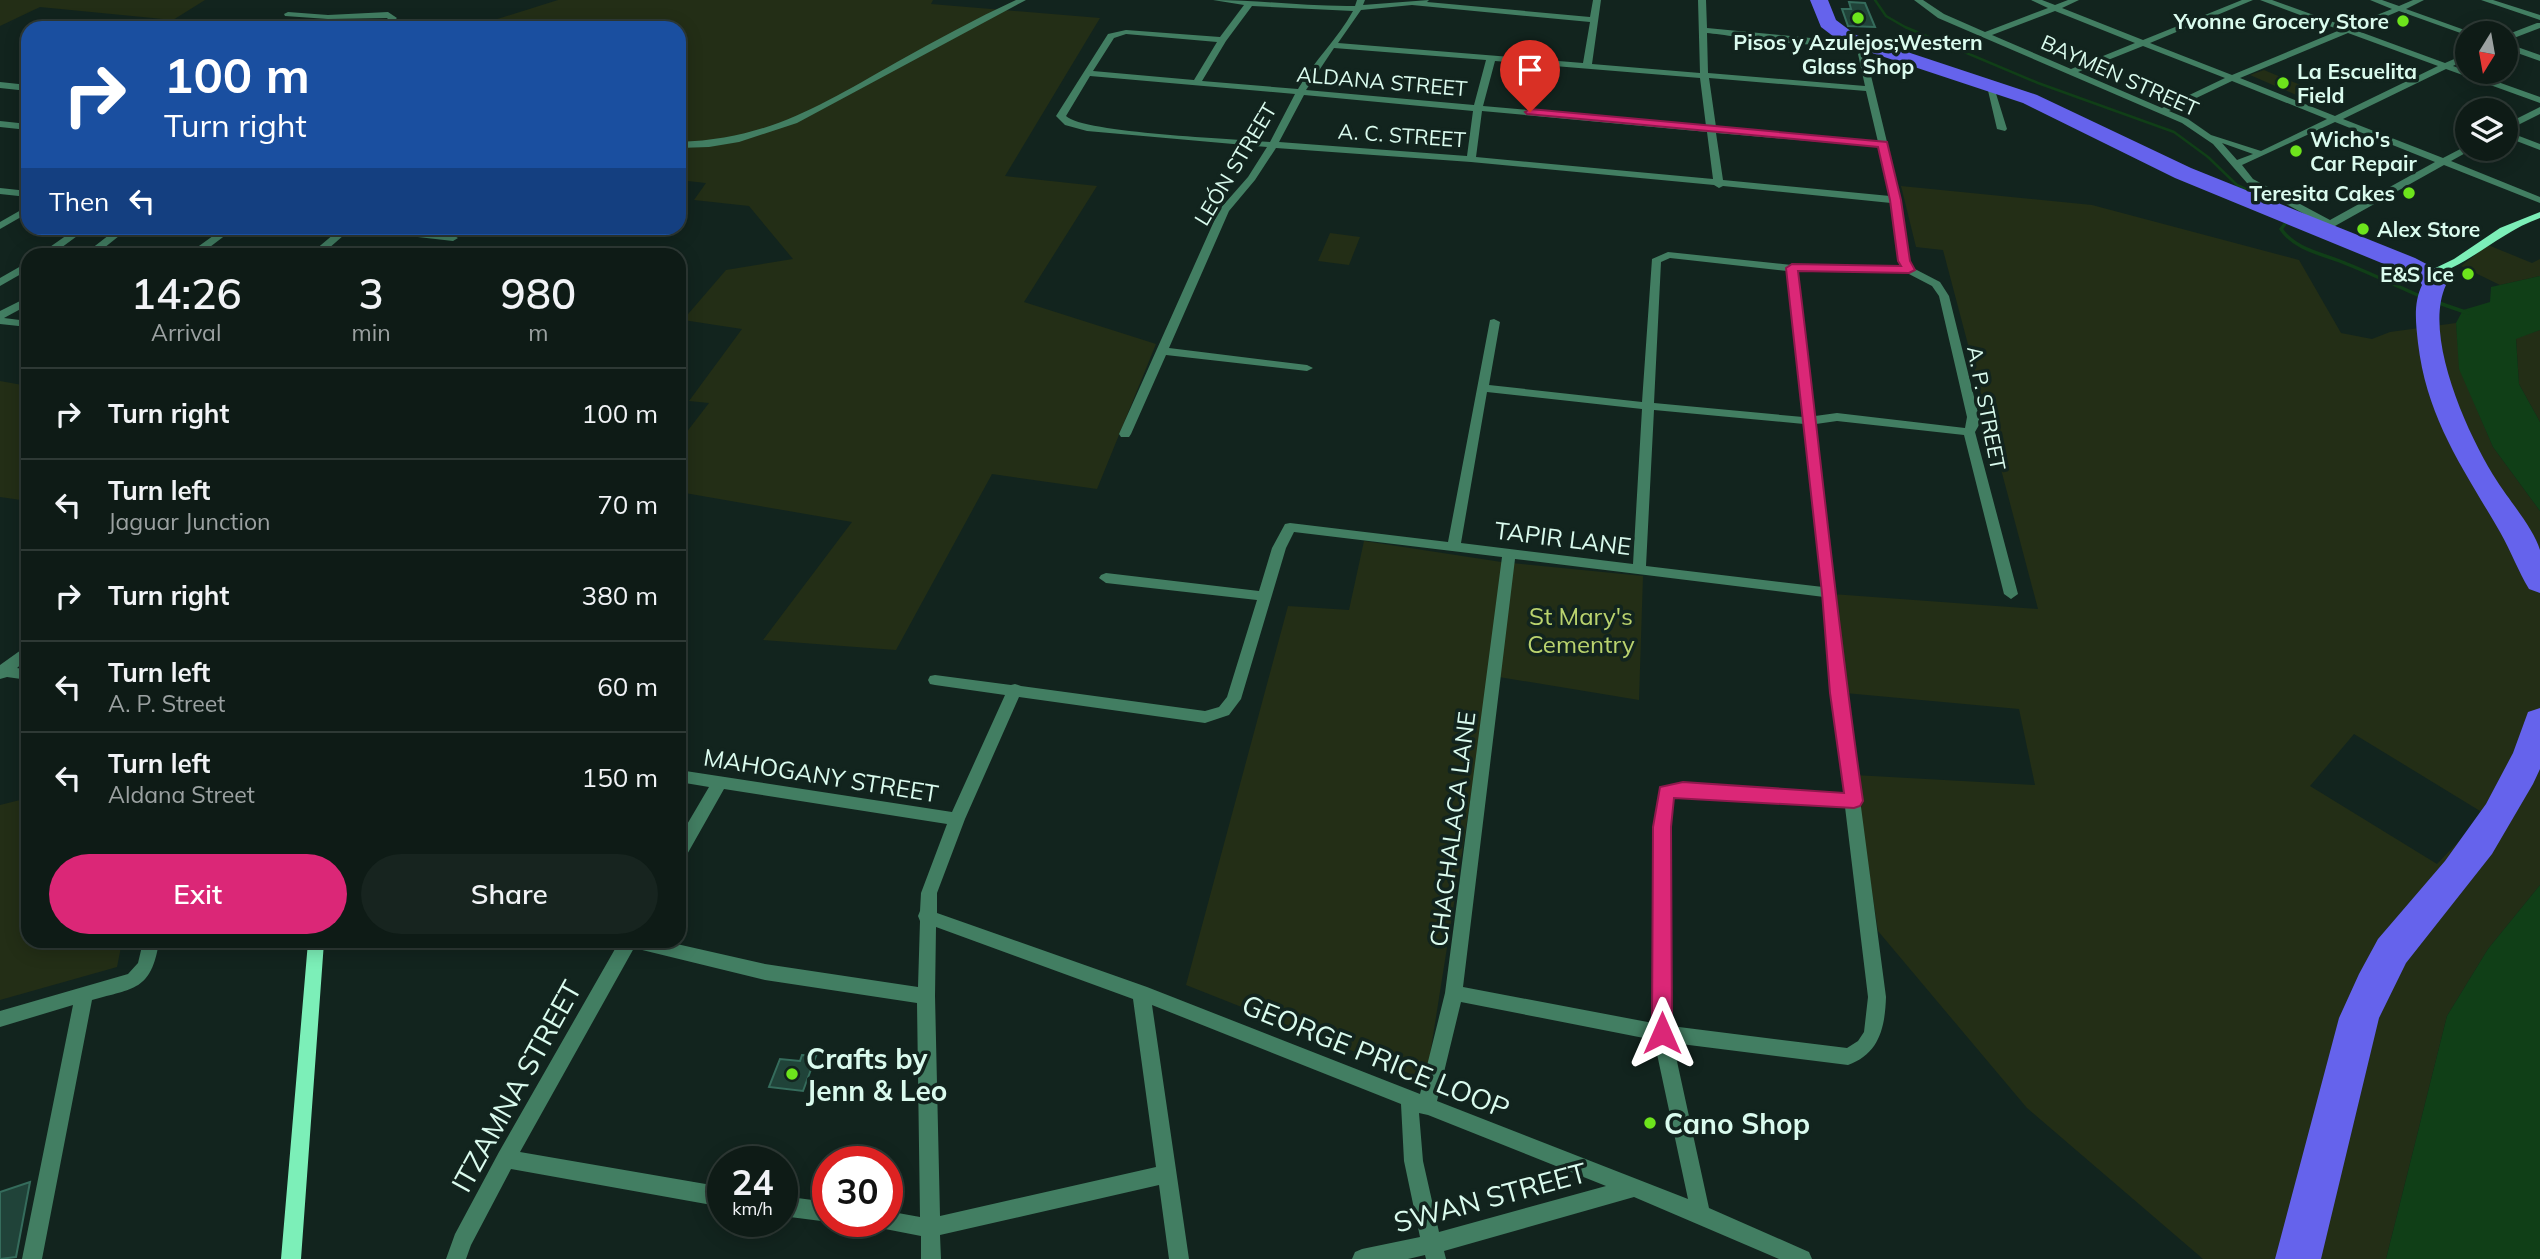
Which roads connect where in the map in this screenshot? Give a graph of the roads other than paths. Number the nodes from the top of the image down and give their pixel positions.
1 (1022, 0) edge
2 (1217, 0) edge
3 (1425, 0) edge
4 (1597, 0) edge
5 (1702, 0) edge
6 (1816, 0) edge
7 (1917, 0) edge
8 (2035, 0) edge
9 (2075, 0) edge
10 (2249, 0) edge
11 (2264, 0) edge
12 (2374, 0) edge
13 (2420, 0) edge
14 (2485, 0) edge
15 (1251, 2) edge
16 (1412, 3) junction
17 (1360, 4) edge
18 (2054, 8) junction
19 (2399, 9) junction
20 (288, 14) dead end
21 (2540, 18) edge
22 (1594, 20) junction
23 (389, 21) edge
24 (2540, 25) edge
25 (2455, 28) edge
26 (1702, 30) junction
27 (2345, 30) junction
28 (2518, 33) edge
29 (1985, 35) junction
30 (1222, 40) junction
31 (2141, 42) junction
32 (1330, 45) junction
33 (1863, 45) junction
34 (2518, 50) edge
35 (2540, 58) edge
36 (1491, 59) junction
37 (2455, 61) edge
38 (1587, 66) junction
39 (2445, 66) junction
40 (2070, 72) junction
41 (1087, 73) junction
42 (1704, 76) junction
43 (2230, 79) junction
44 (1197, 82) junction
45 (1989, 84) junction
46 (0, 85) edge
47 (21, 87) edge
48 (1870, 89) junction
49 (1300, 91) junction
50 (2540, 100) edge
51 (1479, 108) junction
52 (2164, 110) junction
53 (2540, 110) edge
54 (2331, 118) junction
55 (2518, 122) edge
56 (0, 124) edge
57 (21, 126) edge
58 (1711, 128) junction
59 (2002, 129) dead end
60 (2207, 135) junction
61 (2518, 139) edge
62 (686, 145) edge
63 (1271, 145) junction
64 (1883, 145) junction
65 (2540, 148) edge
66 (2262, 154) junction
67 (2455, 155) edge
68 (1471, 159) junction
69 (2440, 163) junction
70 (2234, 164) junction
71 (1719, 185) junction
72 (0, 191) edge
73 (21, 193) edge
74 (1896, 200) junction
75 (2540, 200) edge
76 (21, 213) edge
77 (2540, 215) edge
78 (0, 226) edge
79 (2325, 226) junction
80 (73, 235) edge
81 (115, 235) edge
82 (220, 235) edge
83 (338, 235) edge
84 (427, 235) edge
85 (453, 238) dead end
86 (54, 248) edge
87 (98, 248) edge
88 (201, 248) edge
89 (323, 248) edge
90 (1792, 268) junction
91 (21, 270) edge
92 (1909, 270) junction
93 (0, 283) edge
94 (2428, 291) junction
95 (21, 304) edge
96 (0, 318) edge
97 (21, 322) edge
98 (1494, 322) dead end
99 (1162, 351) junction
100 (1307, 368) dead end
101 (1485, 388) junction
102 (1648, 406) junction
103 (1810, 421) junction
104 (1969, 432) junction
105 (1125, 434) dead end
106 (1454, 547) junction
107 (1509, 554) junction
108 (1639, 570) junction
109 (1106, 578) dead end
110 (2540, 582) edge
111 (1830, 593) junction
112 (2011, 594) dead end
113 (1265, 596) junction
114 (21, 656) edge
115 (1, 672) edge
116 (21, 674) edge
117 (935, 680) dead end
118 (1015, 689) junction
119 (2540, 721) edge
120 (686, 777) edge
121 (719, 783) junction
122 (1854, 801) junction
123 (957, 819) junction
124 (686, 841) edge
125 (926, 916) junction
126 (150, 948) edge
127 (316, 948) edge
128 (625, 948) edge
129 (663, 948) edge
130 (1141, 993) junction
131 (1454, 993) junction
132 (84, 995) junction
133 (926, 996) junction
134 (0, 1019) edge
135 (1662, 1033) junction
136 (1418, 1103) junction
137 (506, 1159) junction
138 (1165, 1174) junction
139 (1633, 1188) junction
140 (707, 1194) edge
141 (1701, 1214) junction
142 (903, 1224) edge
143 (930, 1228) junction
144 (1434, 1251) edge
145 (32, 1259) edge
146 (291, 1259) edge
147 (456, 1259) edge
148 (931, 1259) edge
149 (1179, 1259) edge
150 (1362, 1259) edge
151 (1802, 1259) edge
152 (2298, 1259) edge

1 - 62 street
2 - 15 street
3 - 16 street
4 - 22 street
5 - 26 street
6 - 33 highway
7 - 29 street, BAYMEN STREET
8 - 18 street
9 - 18 street
10 - 31 street
11 - 27 street
12 - 19 street
13 - 19 street
14 - 21 street
15 - 17 street
15 - 30 street
16 - 17 street
16 - 22 street
17 - 32 street, LEÓN STREET
18 - 29 street
18 - 31 street
19 - 25 street
19 - 27 street
20 - 23 street
22 - 38 street
24 - 28 street
26 - 33 street
26 - 42 street
27 - 39 street
27 - 43 street
29 - 40 street, BAYMEN STREET
30 - 41 street, A. C. STREET
30 - 44 street
31 - 40 street
31 - 43 street
32 - 36 street
32 - 49 street, LEÓN STREET
33 - 45 highway
33 - 48 street
34 - 35 street
36 - 38 street
36 - 51 street
37 - 39 street
38 - 42 street
39 - 50 street
39 - 54 street
40 - 52 street, BAYMEN STREET
41 - 44 street, ALDANA STREET
41 - 63 street, A. C. STREET
42 - 48 street
42 - 58 street
43 - 52 street
43 - 54 street
44 - 49 street, ALDANA STREET
45 - 59 street
45 - 79 highway
46 - 47 street
48 - 64 street
49 - 51 street, ALDANA STREET
49 - 63 street, LEÓN STREET
51 - 58 street, ALDANA STREET
51 - 68 street
52 - 60 street, BAYMEN STREET
53 - 55 street
54 - 66 street
54 - 69 street
56 - 57 street
58 - 64 street, ALDANA STREET
58 - 71 street
60 - 66 street
60 - 70 street, BAYMEN STREET
61 - 65 street
63 - 68 street, A. C. STREET
63 - 99 street, LEÓN STREET
64 - 74 street
66 - 70 street
67 - 69 street
68 - 71 street, A. C. STREET
69 - 75 street
69 - 79 street
70 - 79 street, BAYMEN STREET
71 - 74 street, A. C. STREET
72 - 73 street
74 - 92 street
76 - 78 street
77 - 94 street
79 - 94 highway
80 - 86 street
81 - 87 street
82 - 88 street
83 - 89 street
84 - 85 street
90 - 92 street
90 - 102 street
90 - 103 street
91 - 93 street
92 - 104 street, A. P. STREET
94 - 110 highway
95 - 96 street
96 - 97 street
98 - 101 street
99 - 100 street
99 - 105 street, LEÓN STREET
101 - 102 street
101 - 106 street
102 - 103 street
102 - 108 street
103 - 104 street
103 - 111 street
104 - 112 street, A. P. STREET
106 - 107 street, TAPIR LANE
106 - 113 street, TAPIR LANE
107 - 108 street, TAPIR LANE
107 - 131 street, CHACHALACA LANE
108 - 111 street, TAPIR LANE
109 - 113 street
111 - 122 street
113 - 118 street
114 - 115 street
115 - 116 street
117 - 118 street
118 - 123 street
119 - 152 highway
120 - 121 street, MAHOGANY STREET
121 - 123 street, MAHOGANY STREET
121 - 124 street
122 - 135 street
122 - 135 street
123 - 125 street
125 - 130 street, GEORGE PRICE LOOP
125 - 133 street
126 - 132 street
127 - 146 street
128 - 137 street, ITZAMNA STREET
129 - 133 street
130 - 136 street, GEORGE PRICE LOOP
130 - 138 street
131 - 135 street
131 - 136 street, CHACHALACA LANE
132 - 134 street
132 - 145 street
133 - 143 street
135 - 141 street
136 - 139 street, GEORGE PRICE LOOP
136 - 144 street, CHACHALACA LANE
137 - 140 street
137 - 147 street, ITZAMNA STREET
138 - 143 street
138 - 149 street
139 - 141 street, GEORGE PRICE LOOP
139 - 144 street, SWAN STREET
141 - 151 street, GEORGE PRICE LOOP
142 - 143 street
143 - 148 street
144 - 150 street, SWAN STREET

